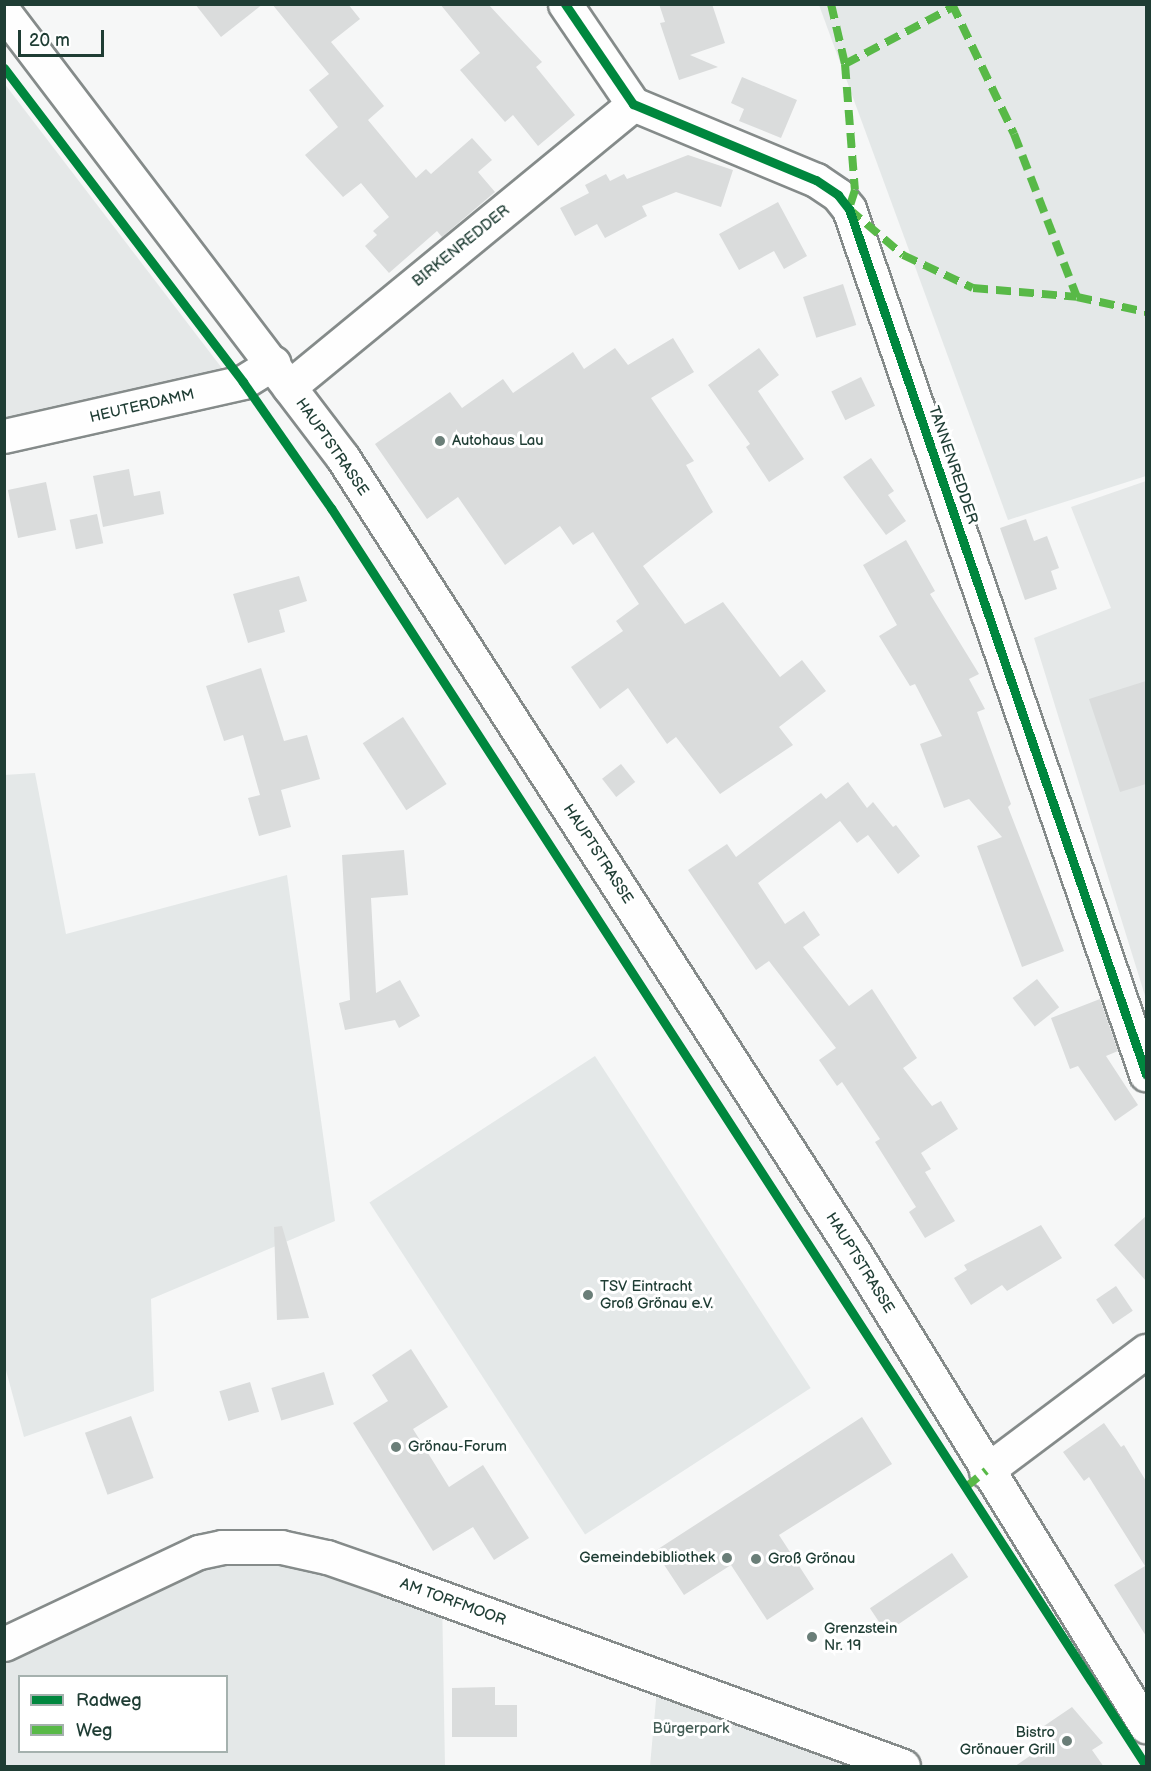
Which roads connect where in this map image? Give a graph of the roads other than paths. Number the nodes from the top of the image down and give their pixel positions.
1 (565, 4) edge
2 (4, 12) edge
3 (633, 104) junction
4 (282, 375) junction
5 (4, 436) edge
6 (1146, 1074) edge
7 (1146, 1351) edge
8 (986, 1471) junction
9 (4, 1644) edge
10 (1146, 1726) edge
11 (903, 1767) edge

1 - 3 street
2 - 4 street, HAUPTSTRASSE
3 - 4 street, BIRKENREDDER
3 - 6 street, TANNENREDDER
4 - 5 street, HEUTERDAMM
4 - 8 street, HAUPTSTRASSE
7 - 8 street
8 - 10 street, HAUPTSTRASSE
9 - 11 street, AM TORFMOOR

